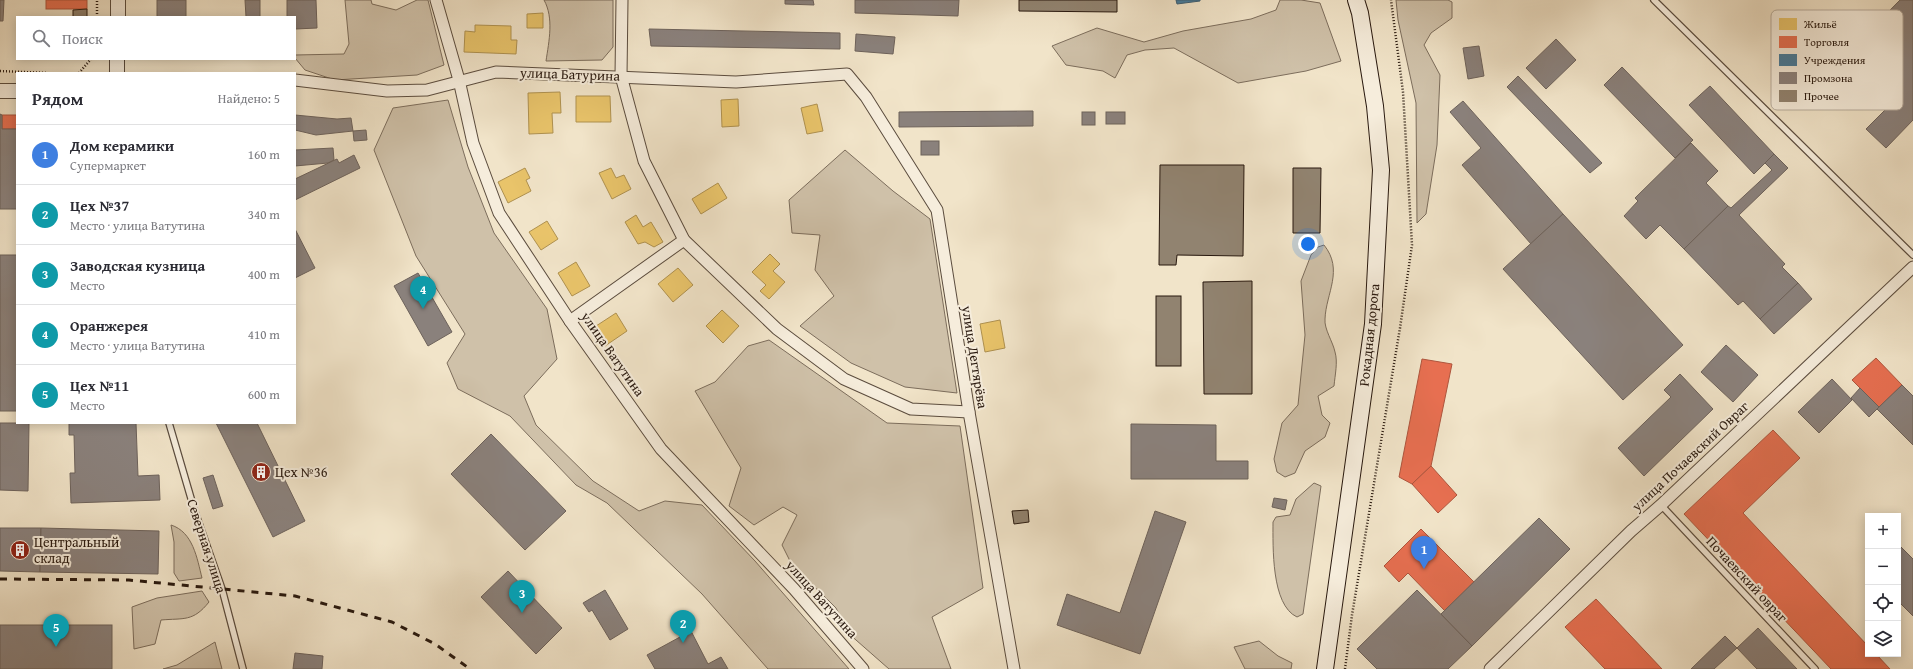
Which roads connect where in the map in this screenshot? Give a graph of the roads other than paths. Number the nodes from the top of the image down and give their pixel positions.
1 (118, 0) edge
2 (436, 0) edge
3 (622, 0) edge
4 (1356, 0) edge
5 (1654, 0) edge
6 (118, 16) edge
7 (117, 60) edge
8 (117, 72) edge
9 (847, 74) joint
10 (621, 76) junction
11 (296, 80) edge
12 (459, 80) junction
13 (0, 91) edge
14 (16, 91) edge
15 (684, 240) junction
16 (1913, 254) edge
17 (1913, 267) edge
18 (570, 321) junction
19 (969, 412) junction
20 (169, 424) edge
21 (1661, 505) junction
22 (243, 669) edge
23 (863, 669) edge
24 (1014, 669) edge
25 (1325, 669) edge
26 (1490, 669) edge
27 (1815, 669) edge

1 - 6 street
2 - 12 street, улица Ватутина
3 - 10 street
4 - 25 main road, Рокадная дорога
5 - 16 lane
7 - 8 street
9 - 10 street, улица Батурина
9 - 19 street, улица Дегтярёва
10 - 12 street, улица Батурина
10 - 15 street
11 - 12 street, улица Батурина
12 - 18 street, улица Ватутина
13 - 14 street
15 - 18 street
15 - 19 street
17 - 21 street, улица Почаевский Овраг
18 - 23 street, улица Ватутина
19 - 24 street, улица Дегтярёва
20 - 22 lane, Северная улица
21 - 26 street, улица Почаевский Овраг
21 - 27 lane, Почаевский овраг

